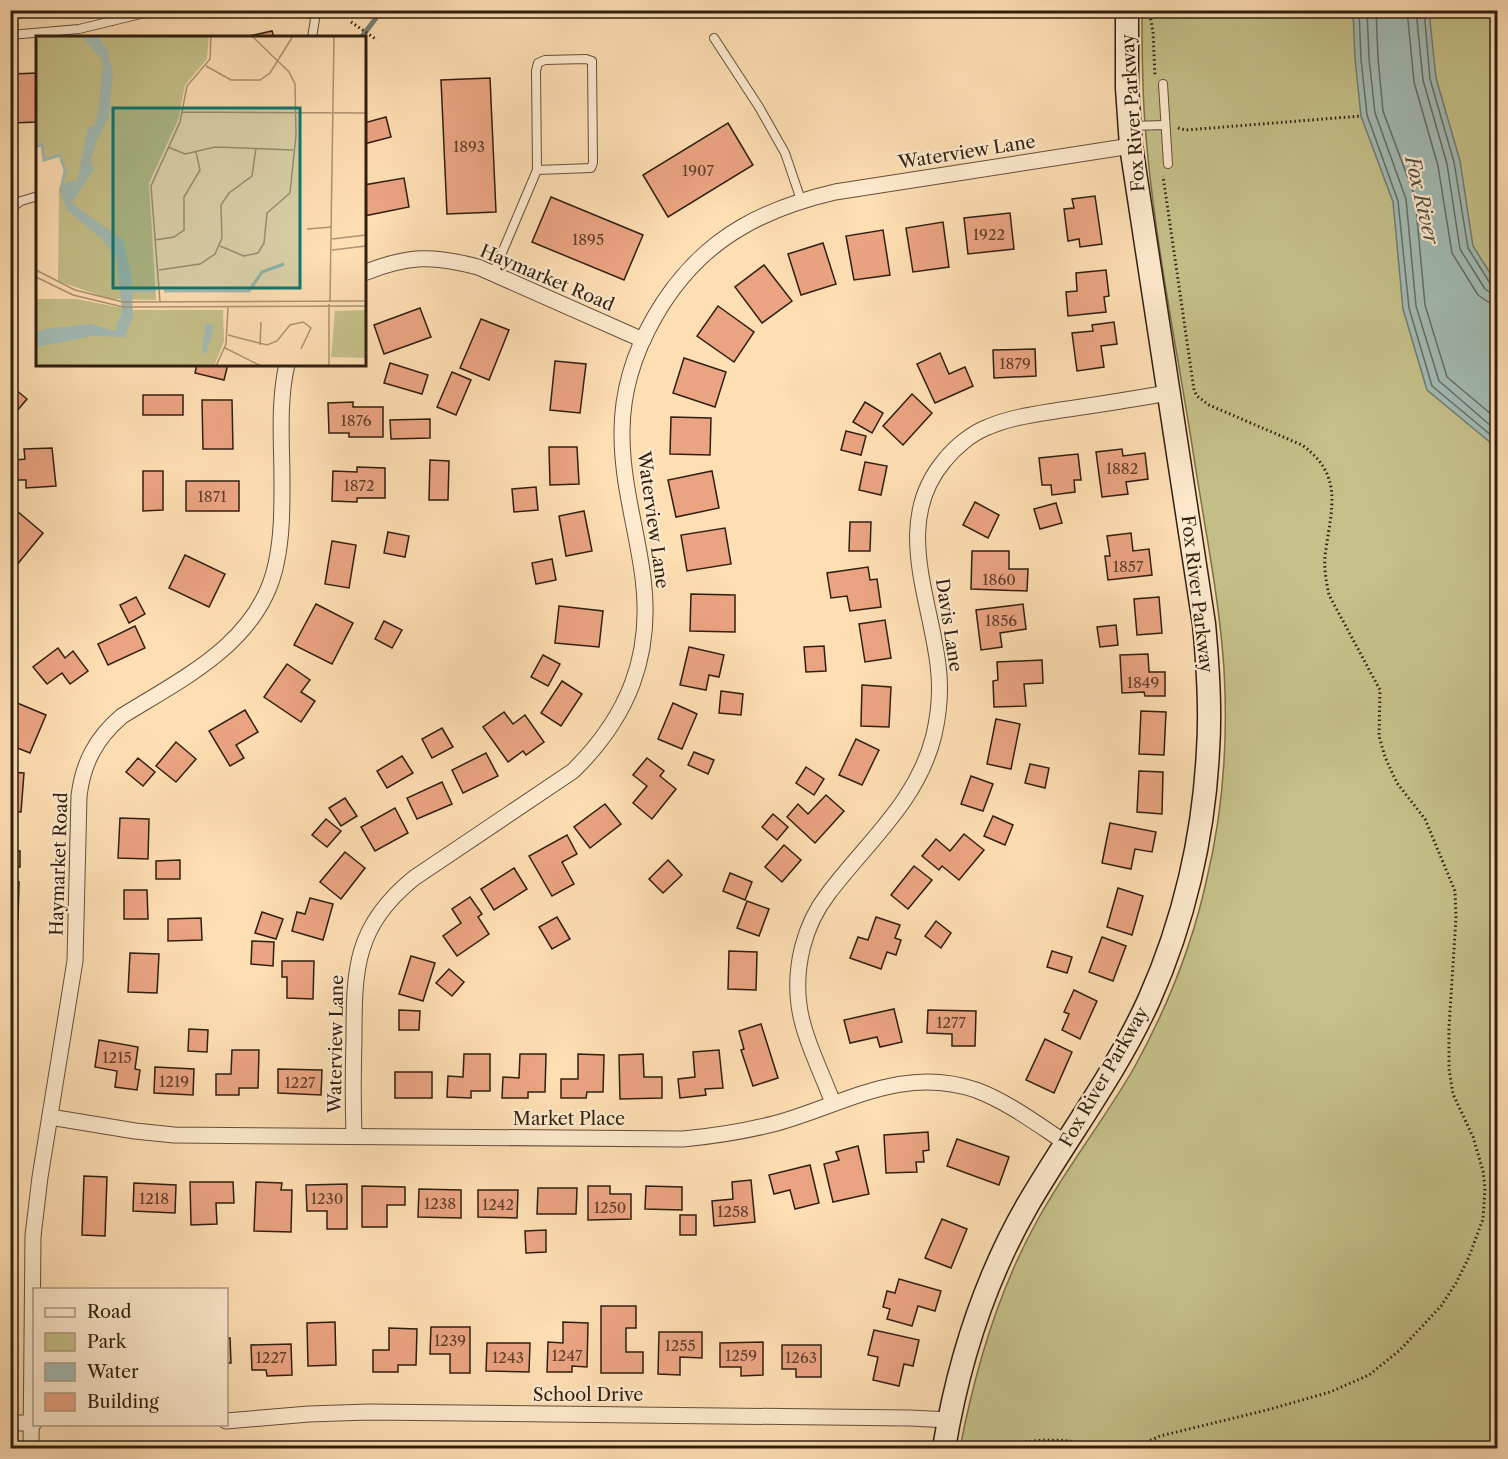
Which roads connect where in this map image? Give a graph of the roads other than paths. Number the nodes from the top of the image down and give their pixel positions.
1 (107, 10) edge
2 (157, 10) edge
3 (310, 10) edge
4 (1127, 10) edge
5 (112, 21) junction
6 (10, 35) edge
7 (312, 36) edge
8 (714, 38) dead end
9 (1163, 84) dead end
10 (1165, 125) junction
11 (1131, 136) junction
12 (1165, 166) road end
13 (537, 170) junction
14 (36, 196) edge
15 (801, 200) junction
16 (10, 209) edge
17 (366, 272) edge
18 (493, 274) junction
19 (643, 340) junction
20 (287, 366) edge
21 (1168, 393) junction
22 (833, 1103) junction
23 (50, 1116) junction
24 (354, 1136) junction
25 (1066, 1143) junction
26 (949, 1420) junction
27 (228, 1421) edge
28 (10, 1423) edge
29 (33, 1423) edge
30 (31, 1449) edge
31 (944, 1449) edge

1 - 5 lane
2 - 5 lane
3 - 7 lane
4 - 11 street, Fox River Parkway
5 - 6 lane
8 - 15 lane
9 - 10 lane
10 - 11 lane
10 - 12 lane
11 - 15 street, Waterview Lane
11 - 21 street, Fox River Parkway
13 - 13 lane
13 - 18 lane
14 - 16 lane
15 - 19 street, Waterview Lane
17 - 18 street, Haymarket Road
18 - 19 street, Haymarket Road
19 - 24 street, Waterview Lane
20 - 23 street, Haymarket Road
21 - 22 street, Davis Lane
21 - 25 street, Fox River Parkway
22 - 24 street, Market Place
22 - 25 street, Market Place
23 - 24 street, Market Place
23 - 29 street, Haymarket Road
25 - 26 street, Fox River Parkway
26 - 27 street, School Drive
26 - 31 street, Fox River Parkway
28 - 29 street
29 - 30 street, Haymarket Road

